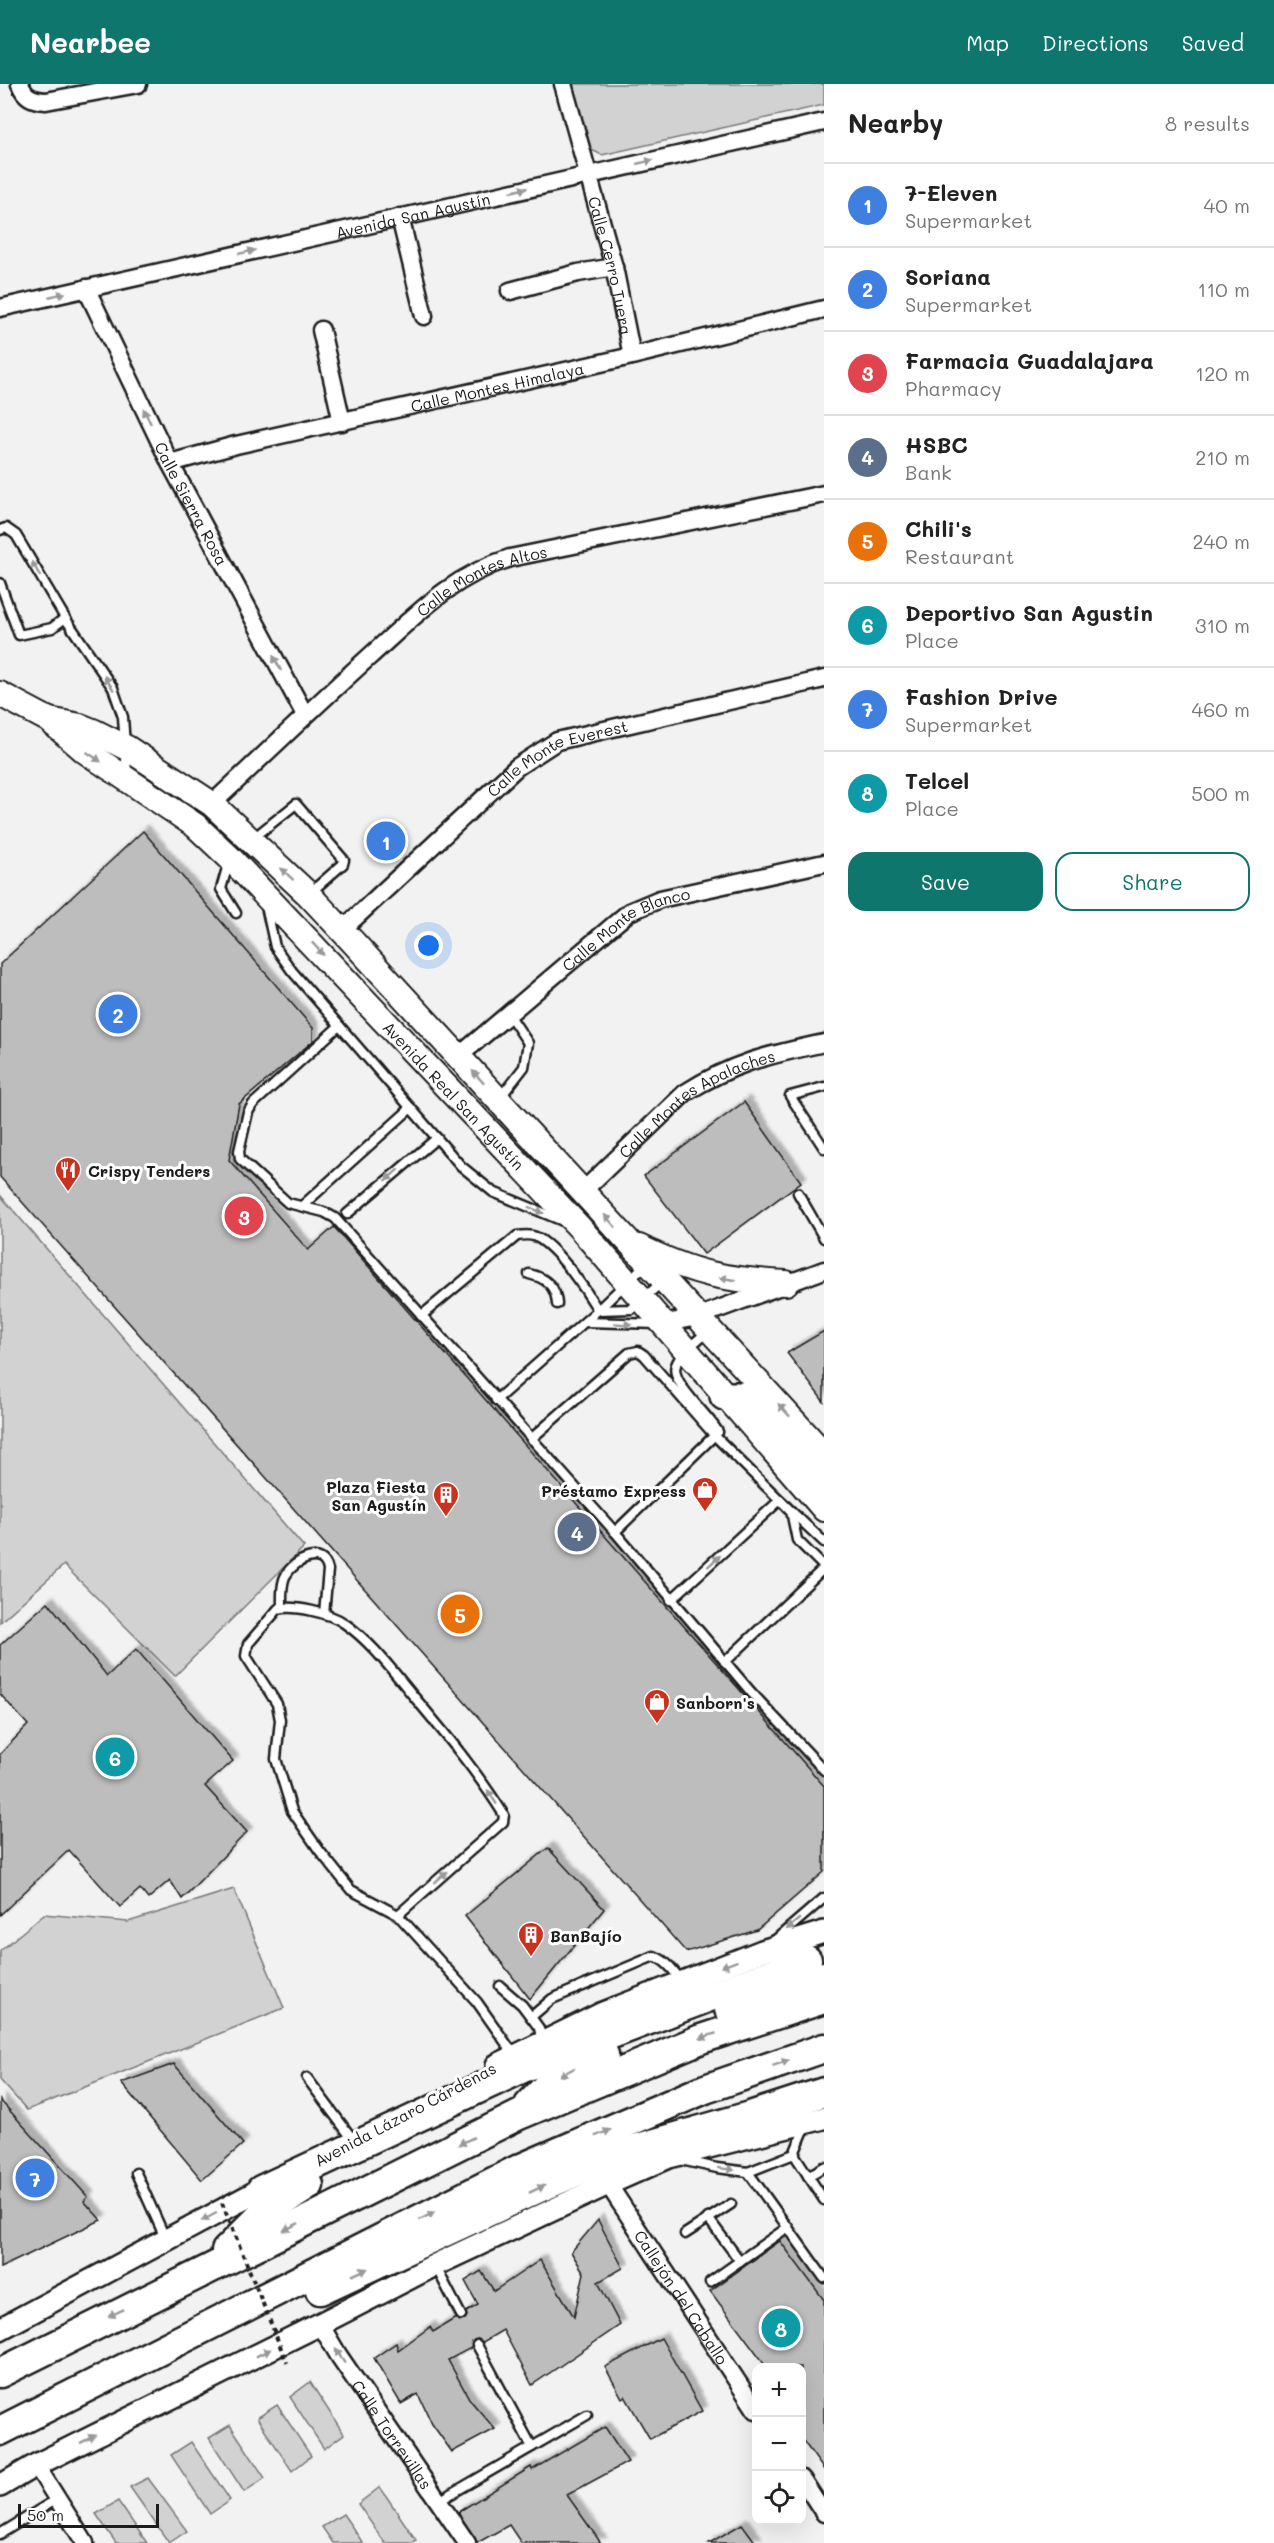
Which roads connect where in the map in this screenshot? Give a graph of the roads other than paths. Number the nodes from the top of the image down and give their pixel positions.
1 (138, 84) edge
2 (563, 84) edge
3 (22, 89) edge
4 (824, 122) edge
5 (588, 175) junction
6 (400, 217) junction
7 (614, 267) junction
8 (86, 288) junction
9 (510, 291) dead end
10 (0, 308) edge
11 (824, 309) edge
12 (424, 316) dead end
13 (321, 330) dead end
14 (632, 356) junction
15 (342, 422) junction
16 (170, 463) junction
17 (824, 494) edge
18 (0, 530) edge
19 (1, 588) edge
20 (65, 618) junction
21 (824, 679) edge
22 (0, 694) edge
23 (305, 715) junction
24 (49, 720) junction
25 (127, 748) junction
26 (128, 780) junction
27 (212, 804) junction
28 (251, 840) junction
29 (230, 858) junction
30 (824, 863) edge
31 (263, 891) junction
32 (309, 895) junction
33 (236, 913) dead end
34 (342, 930) junction
35 (508, 1013) junction
36 (338, 1027) junction
37 (824, 1043) edge
38 (459, 1056) junction
39 (824, 1087) edge
40 (499, 1099) junction
41 (411, 1108) junction
42 (437, 1138) junction
43 (824, 1148) edge
44 (583, 1191) junction
45 (798, 1193) dead end
46 (302, 1206) junction
47 (347, 1214) dead end
48 (580, 1228) junction
49 (824, 1238) edge
50 (629, 1242) junction
51 (647, 1263) junction
52 (824, 1270) edge
53 (530, 1274) dead end
54 (663, 1281) junction
55 (786, 1283) junction
56 (635, 1292) junction
57 (557, 1304) dead end
58 (598, 1310) junction
59 (421, 1316) junction
60 (585, 1322) junction
61 (662, 1324) junction
62 (703, 1324) junction
63 (687, 1351) junction
64 (724, 1395) junction
65 (496, 1400) junction
66 (715, 1436) junction
67 (531, 1439) junction
68 (824, 1454) edge
69 (824, 1481) edge
70 (780, 1500) junction
71 (824, 1509) edge
72 (791, 1511) junction
73 (615, 1532) junction
74 (824, 1542) edge
75 (824, 1567) edge
76 (671, 1600) junction
77 (282, 1608) junction
78 (324, 1614) junction
79 (725, 1662) junction
80 (824, 1770) edge
81 (824, 1898) edge
82 (398, 1915) junction
83 (824, 1932) edge
84 (762, 1951) junction
85 (815, 1968) edge
86 (682, 1982) junction
87 (500, 1986) dead end
88 (824, 1999) edge
89 (531, 2017) junction
90 (543, 2043) junction
91 (824, 2048) edge
92 (515, 2056) junction
93 (307, 2078) dead end
94 (824, 2092) edge
95 (437, 2110) junction
96 (519, 2115) junction
97 (753, 2115) junction
98 (815, 2121) edge
99 (354, 2141) junction
100 (794, 2154) junction
101 (671, 2157) junction
102 (824, 2167) edge
103 (748, 2172) junction
104 (136, 2173) dead end
105 (808, 2176) junction
106 (608, 2184) junction
107 (261, 2190) junction
108 (824, 2200) edge
109 (731, 2204) dead end
110 (708, 2218) junction
111 (788, 2227) junction
112 (685, 2234) dead end
113 (166, 2240) junction
114 (740, 2261) junction
115 (215, 2264) junction
116 (435, 2265) junction
117 (824, 2278) edge
118 (710, 2282) dead end
119 (461, 2315) dead end
120 (23, 2318) junction
121 (0, 2321) edge
122 (320, 2325) junction
123 (0, 2329) edge
124 (477, 2345) dead end
125 (0, 2373) edge
126 (752, 2404) edge
127 (36, 2412) junction
128 (587, 2415) dead end
129 (0, 2431) edge
130 (532, 2447) junction
131 (36, 2465) junction
132 (0, 2470) edge
133 (0, 2486) edge
134 (806, 2486) edge
135 (57, 2499) junction
136 (439, 2500) junction
137 (824, 2513) edge
138 (0, 2534) edge
139 (85, 2543) edge
140 (467, 2543) edge

1 - 3 street
2 - 5 street, Calle Cerro Tuera
5 -> 4 street, Avenida San Agustín
6 -> 5 street, Avenida San Agustín
5 - 7 street, Calle Cerro Tuera
8 -> 6 street, Avenida San Agustín
6 - 12 street
7 - 9 street
7 - 14 street, Calle Cerro Tuera
10 -> 8 street, Avenida San Agustín
16 -> 8 street, Calle Sierra Rosa
11 - 14 street, Calle Montes Himalaya
13 - 15 street
14 - 15 street, Calle Montes Himalaya
15 - 16 street, Calle Montes Himalaya
23 -> 16 street, Calle Sierra Rosa
17 - 23 street, Calle Montes Altos
20 -> 18 lane
19 - 20 lane
25 -> 20 lane
21 - 34 street, Calle Monte Everest
22 - 24 main road, Avenida Real San Agustín
23 - 27 street, Calle Montes Altos
24 - 25 main road, Avenida Real San Agustín
24 -> 26 main road, Avenida Real San Agustín
25 - 26 lane
25 - 27 main road, Avenida Real San Agustín
26 - 29 main road, Avenida Real San Agustín
27 - 28 main road, Avenida Real San Agustín
32 -> 28 main road, Avenida Real San Agustín
28 - 32 lane
29 - 31 main road, Avenida Real San Agustín
29 - 33 lane
30 - 35 street, Calle Monte Blanco
31 - 36 lane
31 -> 48 main road, Avenida Real San Agustín
32 - 34 main road, Avenida Real San Agustín
34 - 38 main road, Avenida Real San Agustín
35 - 38 street, Calle Monte Blanco
35 - 40 lane
36 - 41 lane
36 - 46 lane
37 - 44 street, Calle Montes Apalaches
40 -> 38 main road, Avenida Real San Agustín
39 - 43 lane
40 - 44 main road, Avenida Real San Agustín
41 - 42 lane
41 - 46 lane
42 -> 47 lane
42 -> 48 lane
50 -> 44 main road, Avenida Real San Agustín
45 - 49 lane
46 - 59 lane
48 - 56 main road, Avenida Real San Agustín
50 - 51 main road, Avenida Real San Agustín
55 -> 50 main road
51 - 54 main road, Avenida Real San Agustín
51 - 56 lane
52 - 55 street
53 - 57 lane
54 - 56 lane
54 - 62 main road, Avenida Real San Agustín
55 - 62 street
56 - 58 lane
56 - 58 lane
56 - 61 main road, Avenida Real San Agustín
58 - 59 lane
58 - 60 lane
59 - 65 lane
60 -> 61 lane
60 - 65 lane
61 - 62 street
61 - 63 main road, Avenida Real San Agustín
62 - 63 lane
68 -> 62 main road, Avenida Real San Agustín
63 - 64 main road, Avenida Real San Agustín
63 - 66 lane
64 - 69 main road
64 - 71 main road, Avenida Real San Agustín
65 - 67 lane
66 - 67 lane
66 - 70 lane
66 - 73 lane
67 - 73 lane
70 - 72 lane
76 -> 70 lane
72 - 74 lane
72 - 75 lane
73 - 76 lane
75 - 79 lane
76 - 79 lane
77 - 78 lane
77 - 78 lane
77 - 82 lane
82 -> 78 lane
79 - 80 lane
81 -> 84 lane
82 - 92 lane
83 - 84 street, Avenida Lázaro Cárdenas
84 -> 86 street, Avenida Lázaro Cárdenas
85 - 95 highway
85 -> 96 highway
86 - 89 lane
86 - 90 street, Avenida Lázaro Cárdenas
87 - 89 lane
88 -> 96 highway
89 - 90 lane
90 - 92 street, Avenida Lázaro Cárdenas
127 -> 91 highway
92 - 99 street, Avenida Lázaro Cárdenas
93 - 99 lane
94 - 97 highway
95 - 107 highway
95 - 115 highway
96 -> 115 highway
97 - 101 highway
127 -> 97 highway
98 - 100 lane
98 - 101 street
99 - 107 street, Avenida Lázaro Cárdenas
100 - 103 lane
100 - 105 lane
101 -> 103 lane
101 - 106 street
102 - 105 lane
103 - 111 lane
104 - 113 lane
105 - 108 lane
106 - 116 street
106 - 126 street, Callejón del Caballo
107 -> 113 street, Avenida Lázaro Cárdenas
109 - 110 lane
110 - 112 lane
110 - 114 lane
111 - 114 lane
111 - 117 lane
113 - 120 street, Avenida Lázaro Cárdenas
114 - 118 lane
115 -> 125 highway
116 - 119 lane
116 - 122 street
120 - 121 street
120 - 123 street, Avenida Lázaro Cárdenas
131 -> 122 street
136 -> 122 street, Calle Torrevillas
124 - 130 lane
127 - 129 highway
128 - 130 lane
130 - 136 lane
131 - 132 street
131 - 133 street
131 - 135 street
134 - 137 street
135 - 138 lane
135 - 139 street
136 - 140 street, Calle Torrevillas

